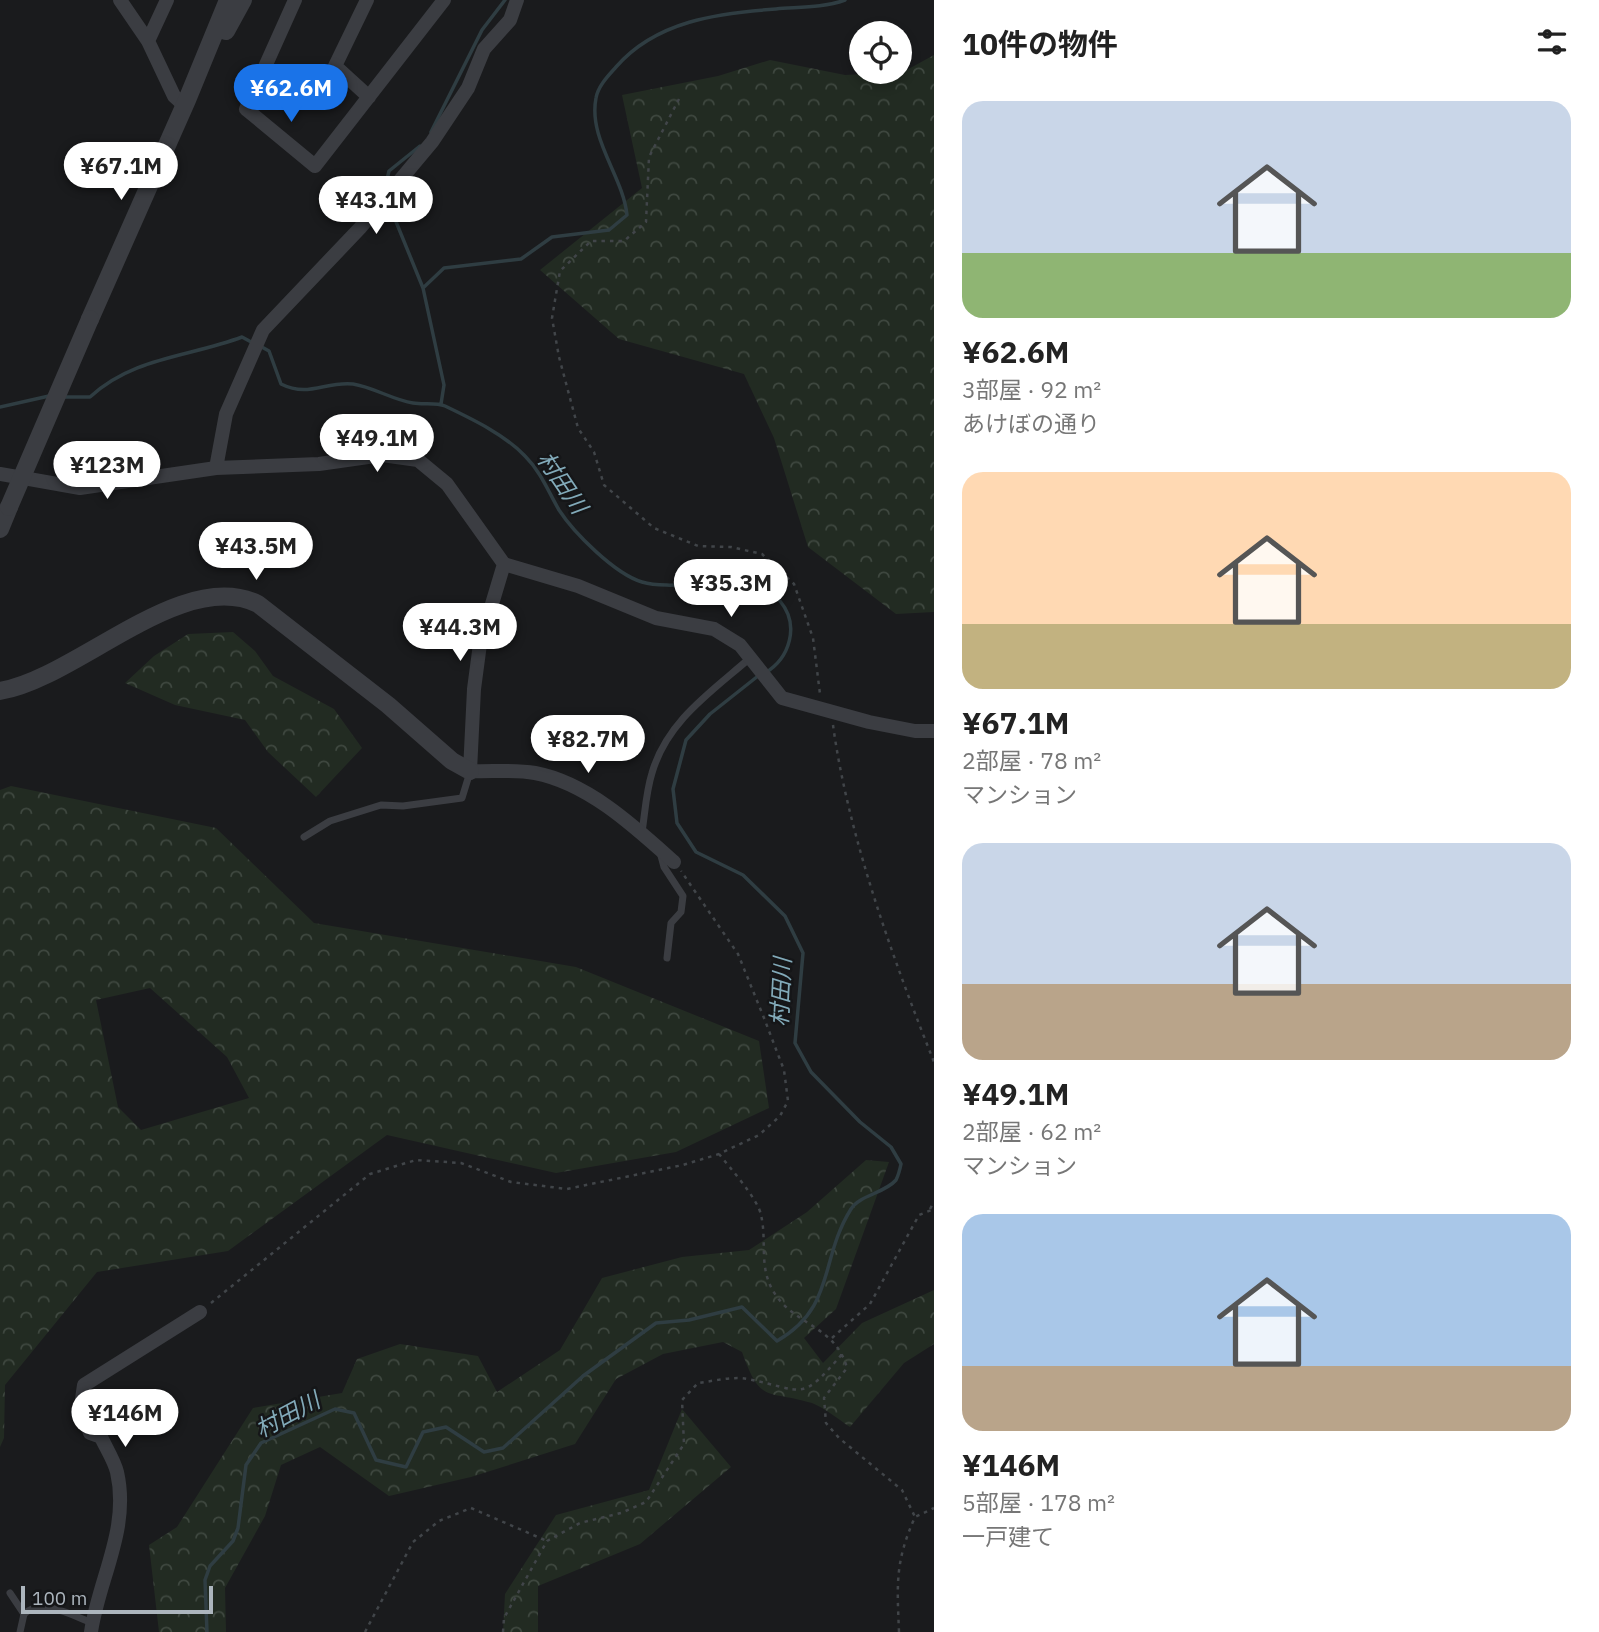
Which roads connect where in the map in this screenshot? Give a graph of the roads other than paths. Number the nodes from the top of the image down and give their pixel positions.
1 (120, 0) edge
2 (167, 0) edge
3 (228, 0) edge
4 (243, 0) edge
5 (295, 0) edge
6 (367, 0) edge
7 (443, 0) edge
8 (517, 0) edge
9 (148, 41) junction
10 (369, 97) junction
11 (186, 103) junction
12 (216, 468) junction
13 (0, 474) edge
14 (0, 529) edge
15 (504, 564) junction
16 (750, 658) junction
17 (0, 691) edge
18 (934, 731) edge
19 (470, 771) junction
20 (642, 833) junction
21 (304, 837) dead end
22 (659, 848) junction
23 (674, 862) road end
24 (667, 958) dead end
25 (200, 1312) road end
26 (10, 1593) dead end
27 (24, 1614) junction
28 (91, 1627) edge
29 (20, 1632) edge

1 - 9 street
2 - 9 street
3 - 11 street
4 - 11 street
5 - 10 street
6 - 10 street
7 - 10 street
8 - 12 street
9 - 11 street
11 - 14 street, bridge
12 - 13 street
12 - 15 street
15 - 16 street
15 - 19 street
16 - 18 street
16 - 20 lane
17 - 19 street
19 - 20 street
19 - 21 lane
20 - 22 street
22 - 23 street
22 - 24 lane
25 - 28 street
26 - 27 lane
27 - 28 lane
27 - 29 lane

